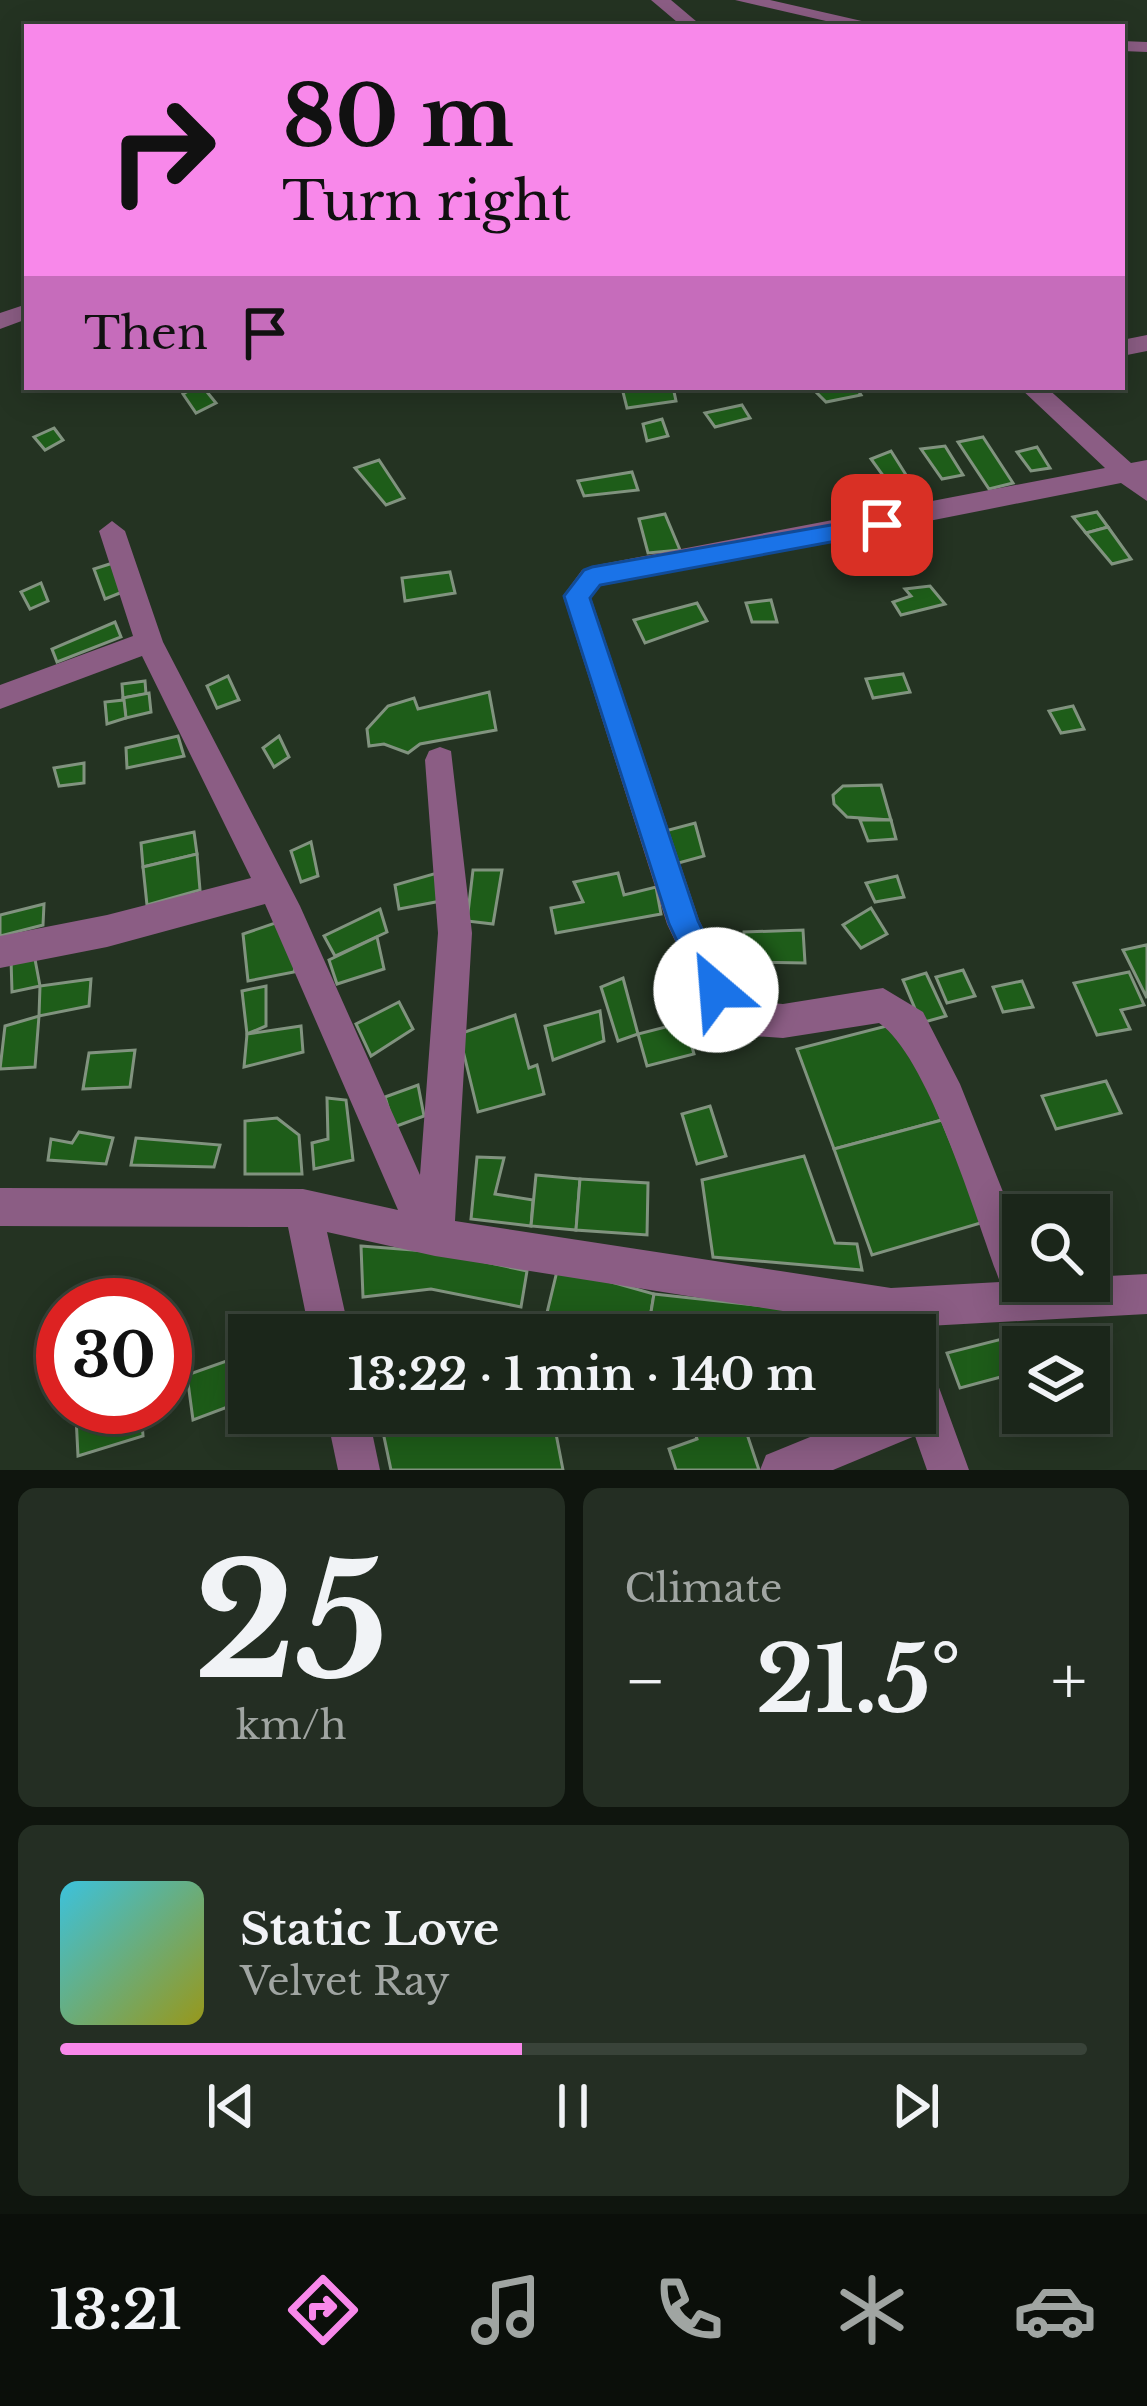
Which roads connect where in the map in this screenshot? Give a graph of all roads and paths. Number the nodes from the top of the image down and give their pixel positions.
1 (660, 0) edge
2 (744, 0) edge
3 (690, 24) edge
4 (864, 24) edge
5 (1055, 397) edge
6 (1140, 478) edge
7 (112, 531) dead end
8 (149, 642) junction
9 (0, 697) edge
10 (440, 760) dead end
11 (273, 887) junction
12 (0, 952) edge
13 (0, 1207) edge
14 (303, 1208) junction
15 (435, 1237) junction
16 (1002, 1238) edge
17 (1147, 1294) edge
18 (1110, 1296) edge
19 (1027, 1302) edge
20 (326, 1314) edge
21 (858, 1314) edge
22 (936, 1315) edge
23 (351, 1434) edge
24 (846, 1434) edge
25 (936, 1434) edge
26 (359, 1470) edge
27 (781, 1470) edge
28 (948, 1470) edge

1 - 3 street
2 - 4 street
5 - 6 street
6 - 16 street
7 - 8 street
8 - 9 street
8 - 11 street
10 - 15 street
11 - 12 street
11 - 15 street
13 - 14 street
14 - 15 street
14 - 20 street
15 - 21 street
17 - 18 street
19 - 22 street
23 - 26 street
24 - 27 street
25 - 28 street

